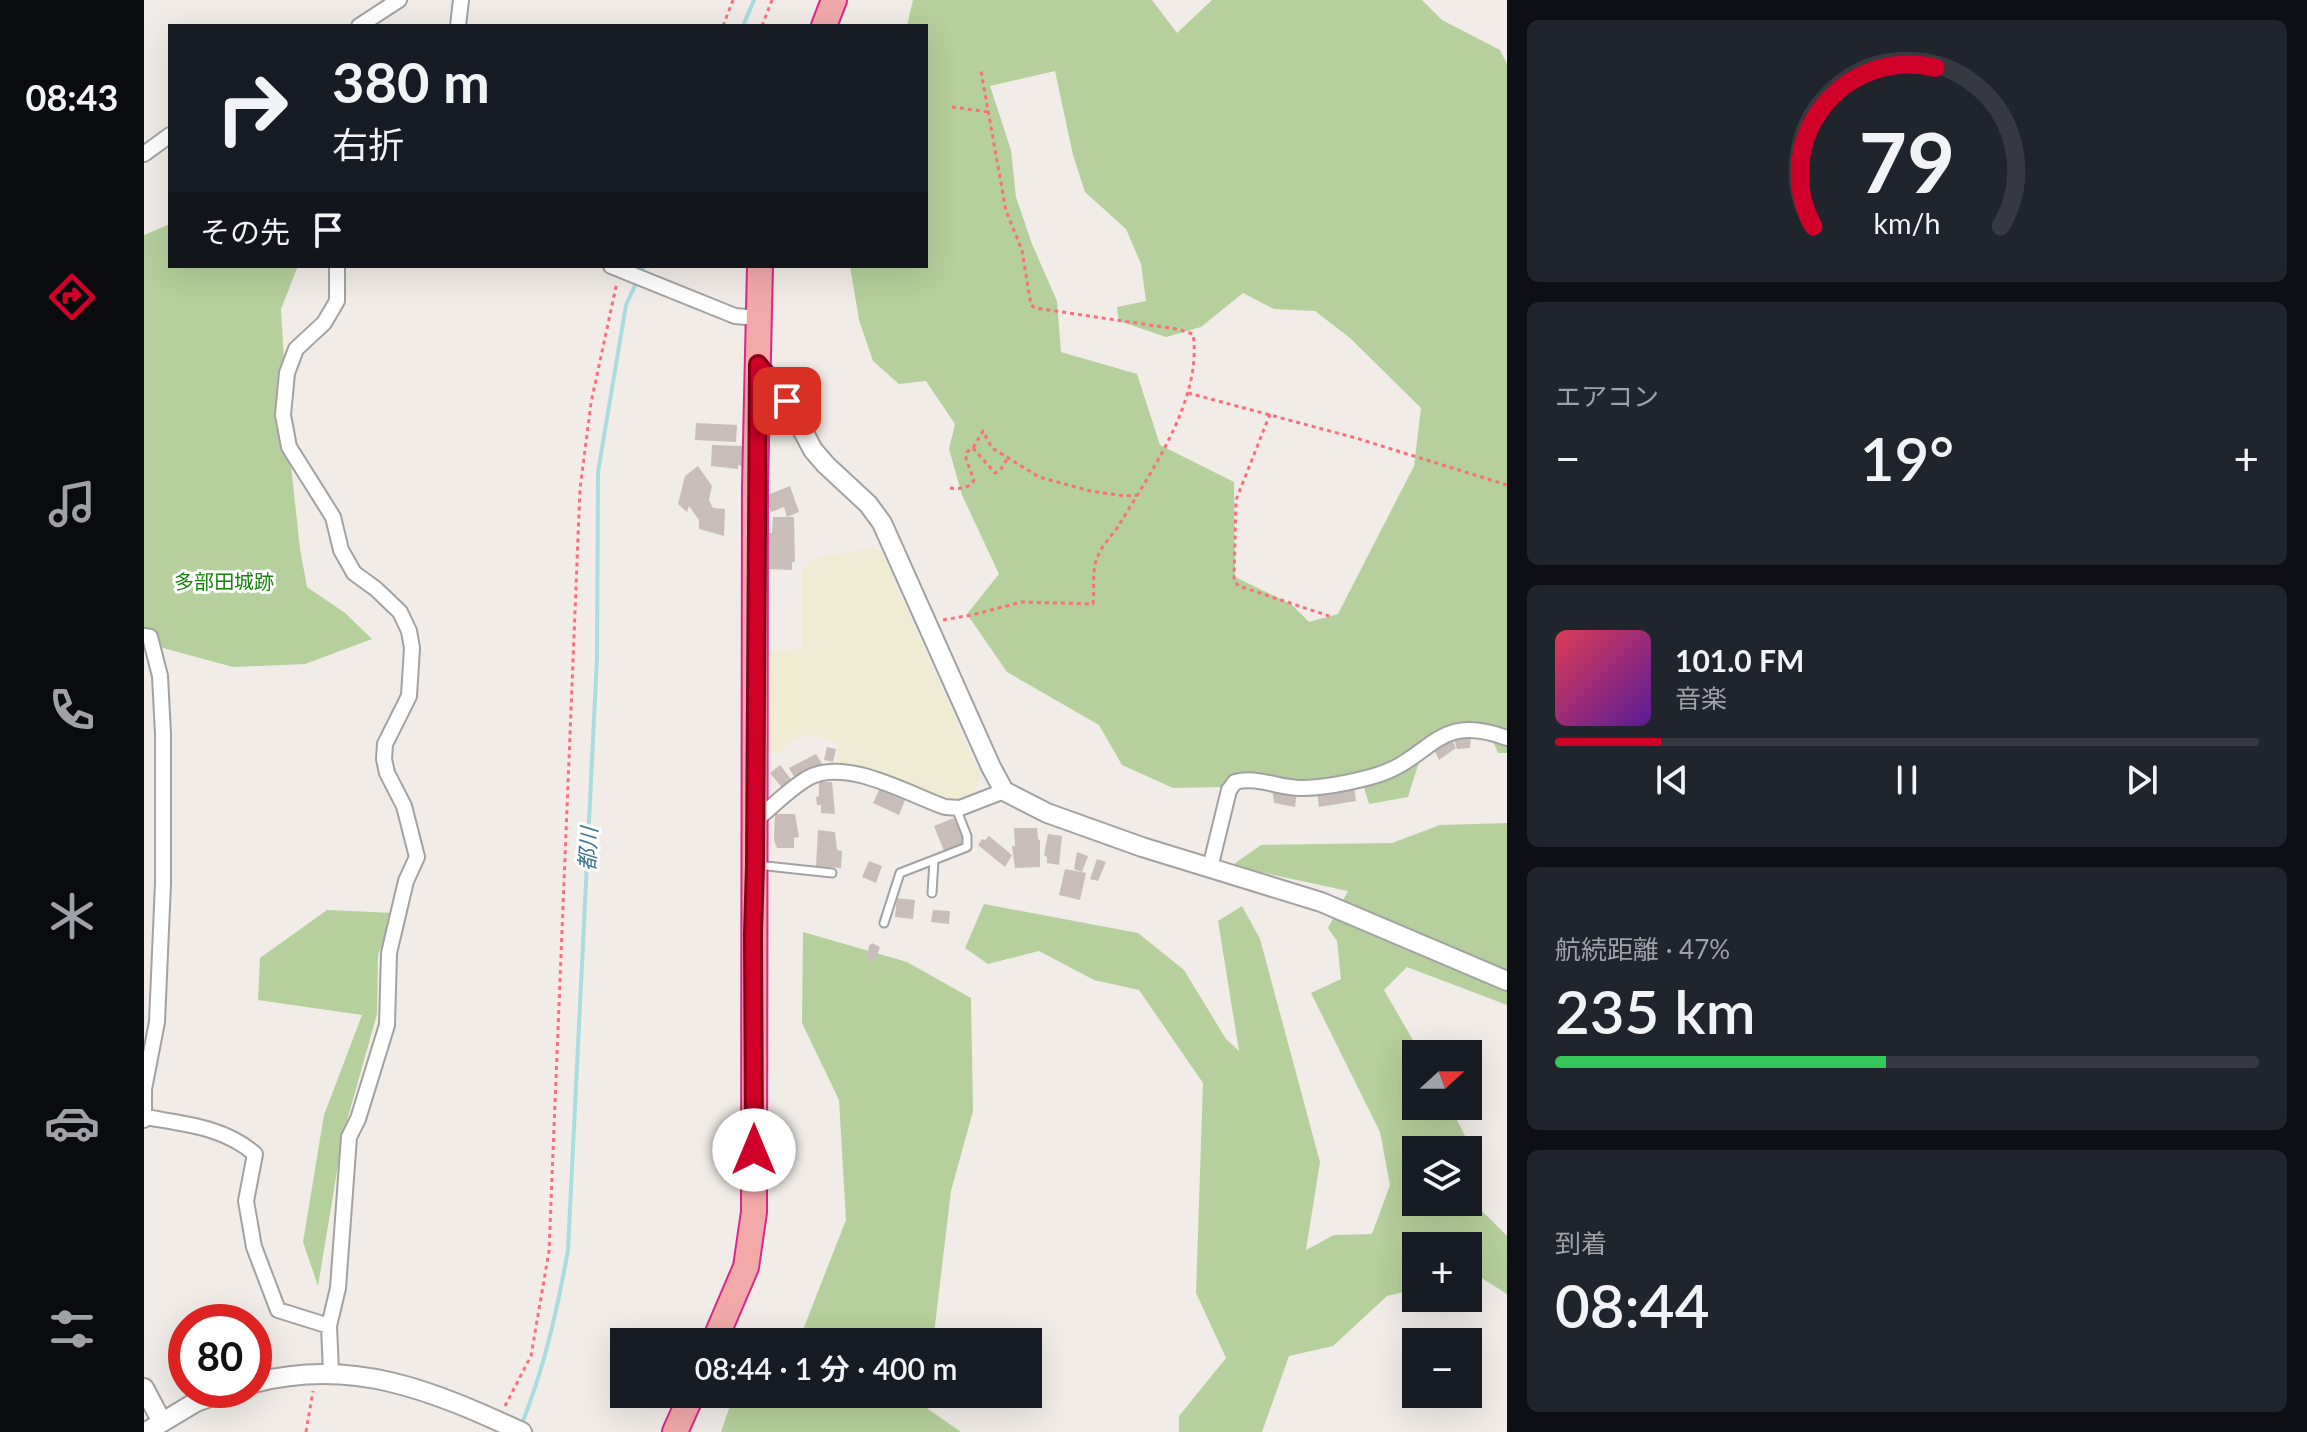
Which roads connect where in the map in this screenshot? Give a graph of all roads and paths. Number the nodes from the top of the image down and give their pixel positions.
1 (399, 0) edge
2 (461, 0) edge
3 (733, 0) edge
4 (772, 0) edge
5 (834, 0) edge
6 (362, 24) edge
7 (458, 24) edge
8 (724, 24) edge
9 (763, 24) edge
10 (825, 24) edge
11 (981, 71) dead end
12 (952, 107) dead end
13 (989, 112) junction
14 (168, 136) edge
15 (144, 154) edge
16 (337, 268) edge
17 (616, 268) edge
18 (760, 268) edge
19 (758, 318) junction
20 (758, 364) junction
21 (1188, 393) junction
22 (1270, 414) junction
23 (973, 448) junction
24 (1008, 457) junction
25 (1507, 485) edge
26 (950, 488) dead end
27 (1137, 495) junction
28 (1332, 617) dead end
29 (928, 625) junction
30 (144, 636) edge
31 (1507, 738) edge
32 (1004, 791) junction
33 (956, 808) junction
34 (755, 821) junction
35 (934, 860) junction
36 (755, 865) junction
37 (1210, 868) junction
38 (832, 873) dead end
39 (932, 893) dead end
40 (884, 923) dead end
41 (1507, 981) edge
42 (145, 1118) edge
43 (329, 1326) junction
44 (720, 1328) edge
45 (331, 1372) junction
46 (272, 1380) edge
47 (144, 1388) edge
48 (313, 1391) dead end
49 (186, 1408) edge
50 (686, 1408) edge
51 (498, 1412) junction
52 (154, 1427) edge
53 (306, 1432) edge
54 (522, 1432) edge
55 (675, 1432) edge

1 - 6 street
2 - 7 street
3 - 8 path
4 - 9 path
5 - 10 highway
11 - 13 path
12 - 13 path
13 - 21 path
14 - 15 street
16 - 43 street
17 - 19 street
17 - 51 path
18 - 19 highway
19 - 20 highway
20 - 29 street
20 - 34 highway
21 - 22 path
21 - 27 path
22 - 25 path
22 - 28 path
23 - 24 path
23 - 24 path
23 - 26 path
24 - 27 path
27 - 29 path
29 - 32 street
30 - 42 street
31 - 37 street
32 - 33 street
32 - 37 street
33 - 34 street
33 - 35 lane
34 - 36 highway
35 - 39 lane
35 - 40 lane
36 - 38 lane
36 - 44 highway
37 - 41 street
42 - 43 street
43 - 45 street
45 - 46 street
45 - 51 street
47 - 52 street
48 - 53 path
49 - 52 street
50 - 55 highway
51 - 54 street

